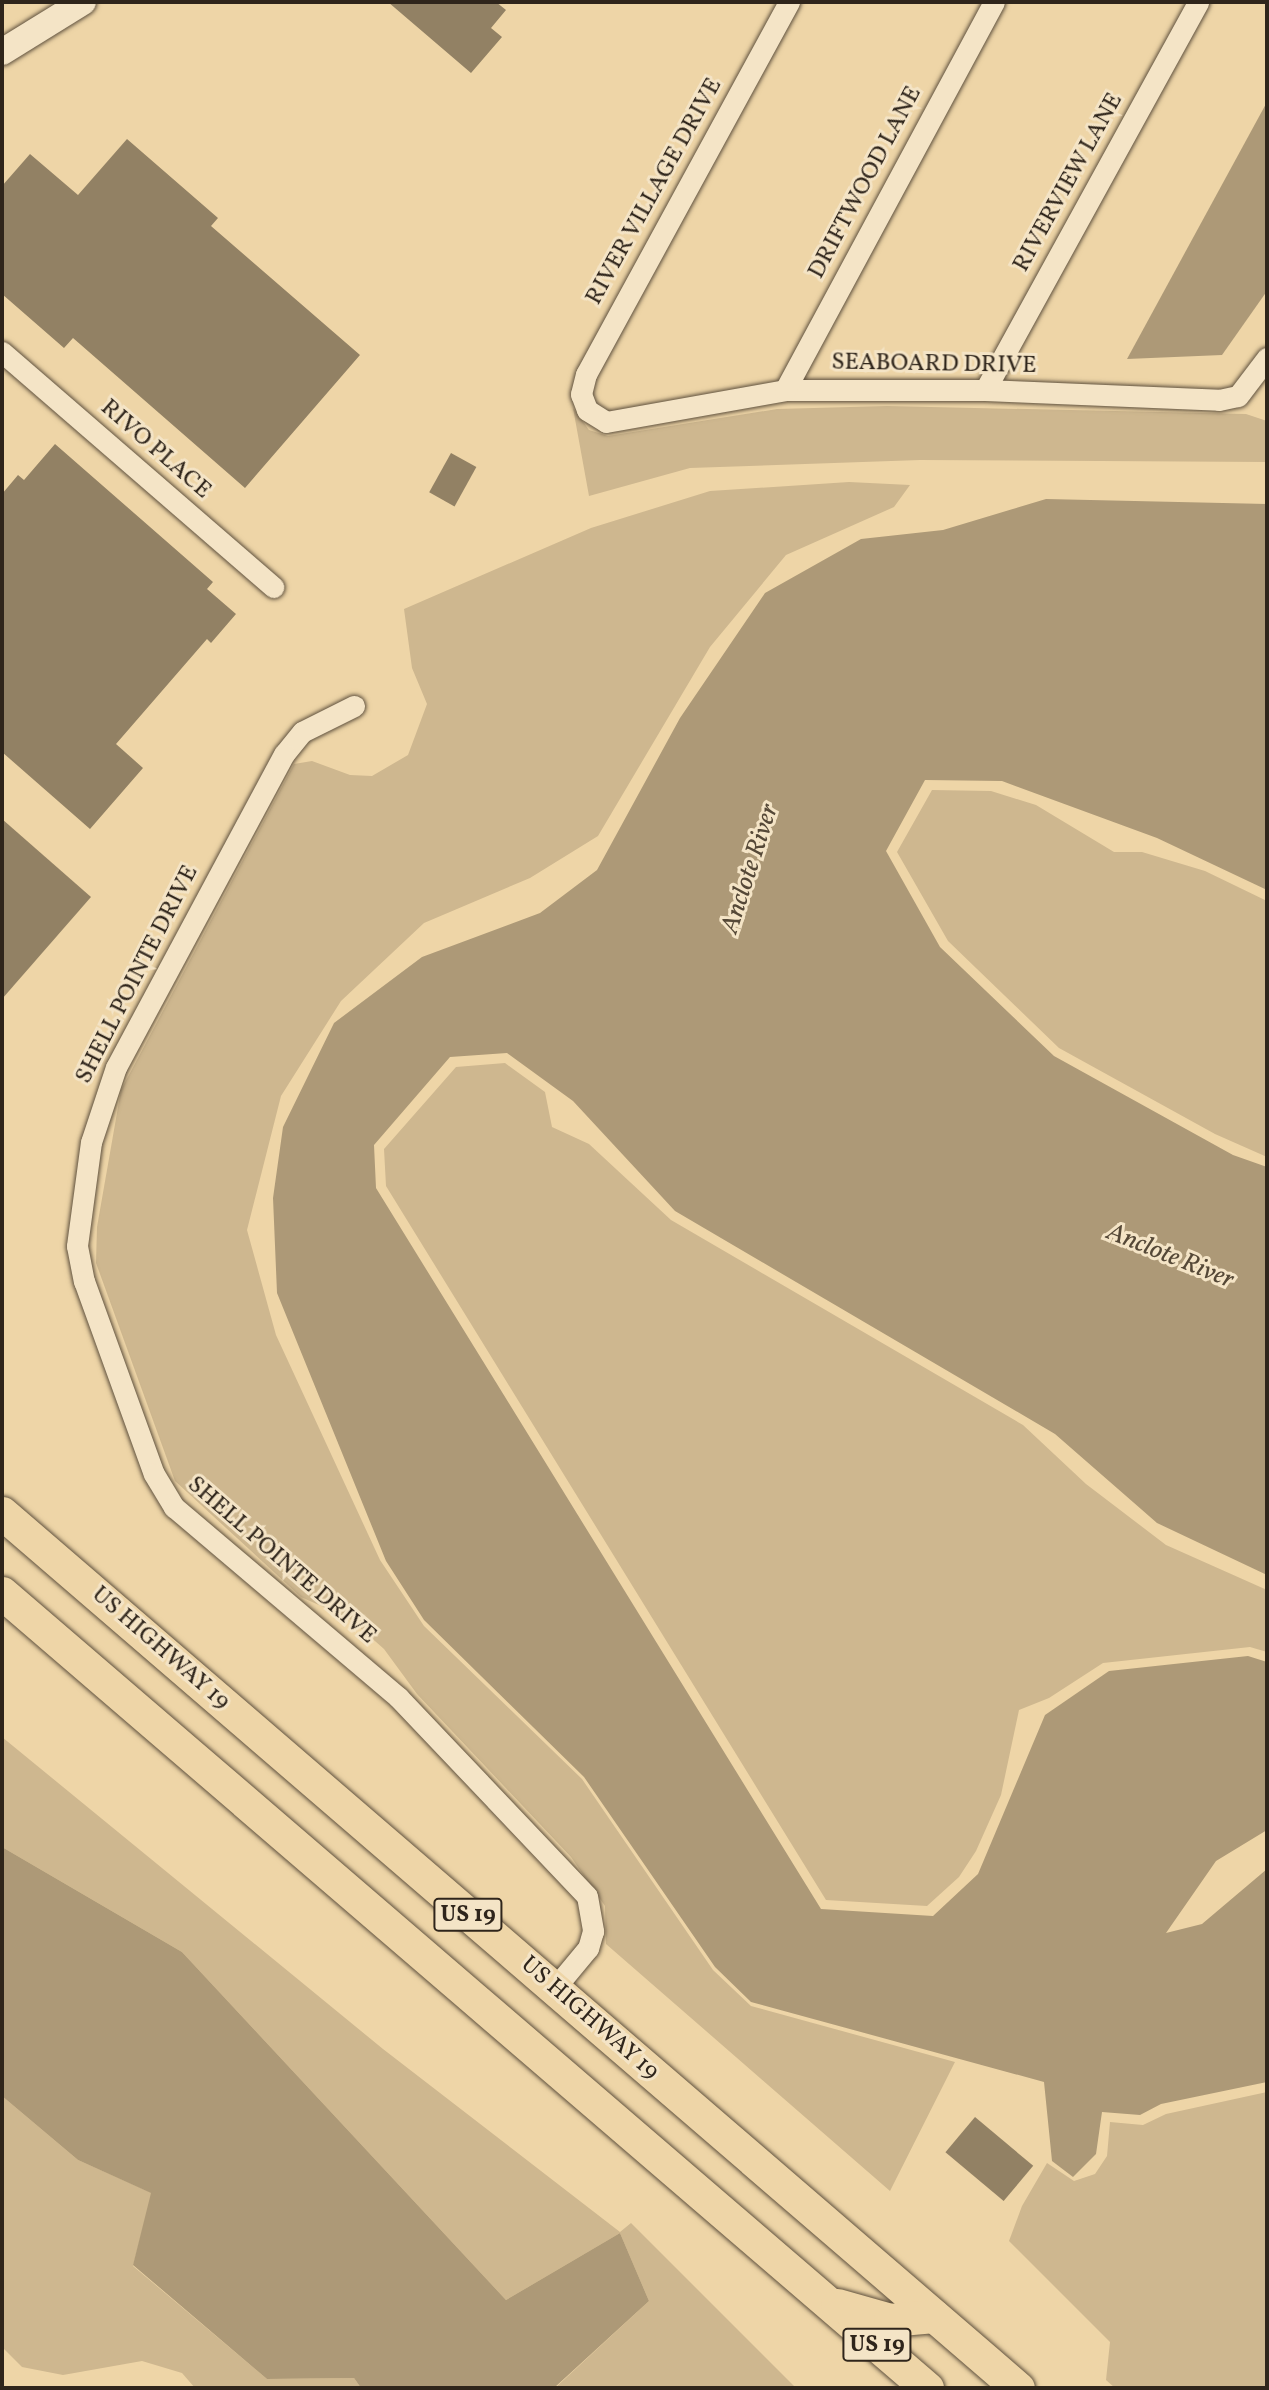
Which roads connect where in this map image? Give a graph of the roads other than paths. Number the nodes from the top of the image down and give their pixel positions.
1 (83, 2) edge
2 (789, 2) edge
3 (994, 2) edge
4 (1198, 2) edge
5 (2, 52) edge
6 (2, 352) edge
7 (1267, 358) edge
8 (785, 390) junction
9 (985, 390) junction
10 (586, 410) joint
11 (273, 587) dead end
12 (354, 706) dead end
13 (2, 1513) edge
14 (2, 1593) edge
15 (554, 1989) junction
16 (828, 2303) junction
17 (934, 2316) junction
18 (927, 2388) edge
19 (1018, 2388) edge

1 - 5 street
2 - 10 street, RIVER VILLAGE DRIVE
3 - 8 street, DRIFTWOOD LANE
4 - 9 street, RIVERVIEW LANE
6 - 11 street, RIVO PLACE
7 - 9 street, SEABOARD DRIVE
8 - 9 street, SEABOARD DRIVE
8 - 10 street, SEABOARD DRIVE
12 - 15 street, SHELL POINTE DRIVE
13 - 15 highway, US HIGHWAY 19 / US 19
14 - 16 highway, US 19
15 - 17 highway, US HIGHWAY 19 / US 19
16 - 17 highway
16 - 18 highway, US 19
17 - 19 highway, US HIGHWAY 19 / US 19

